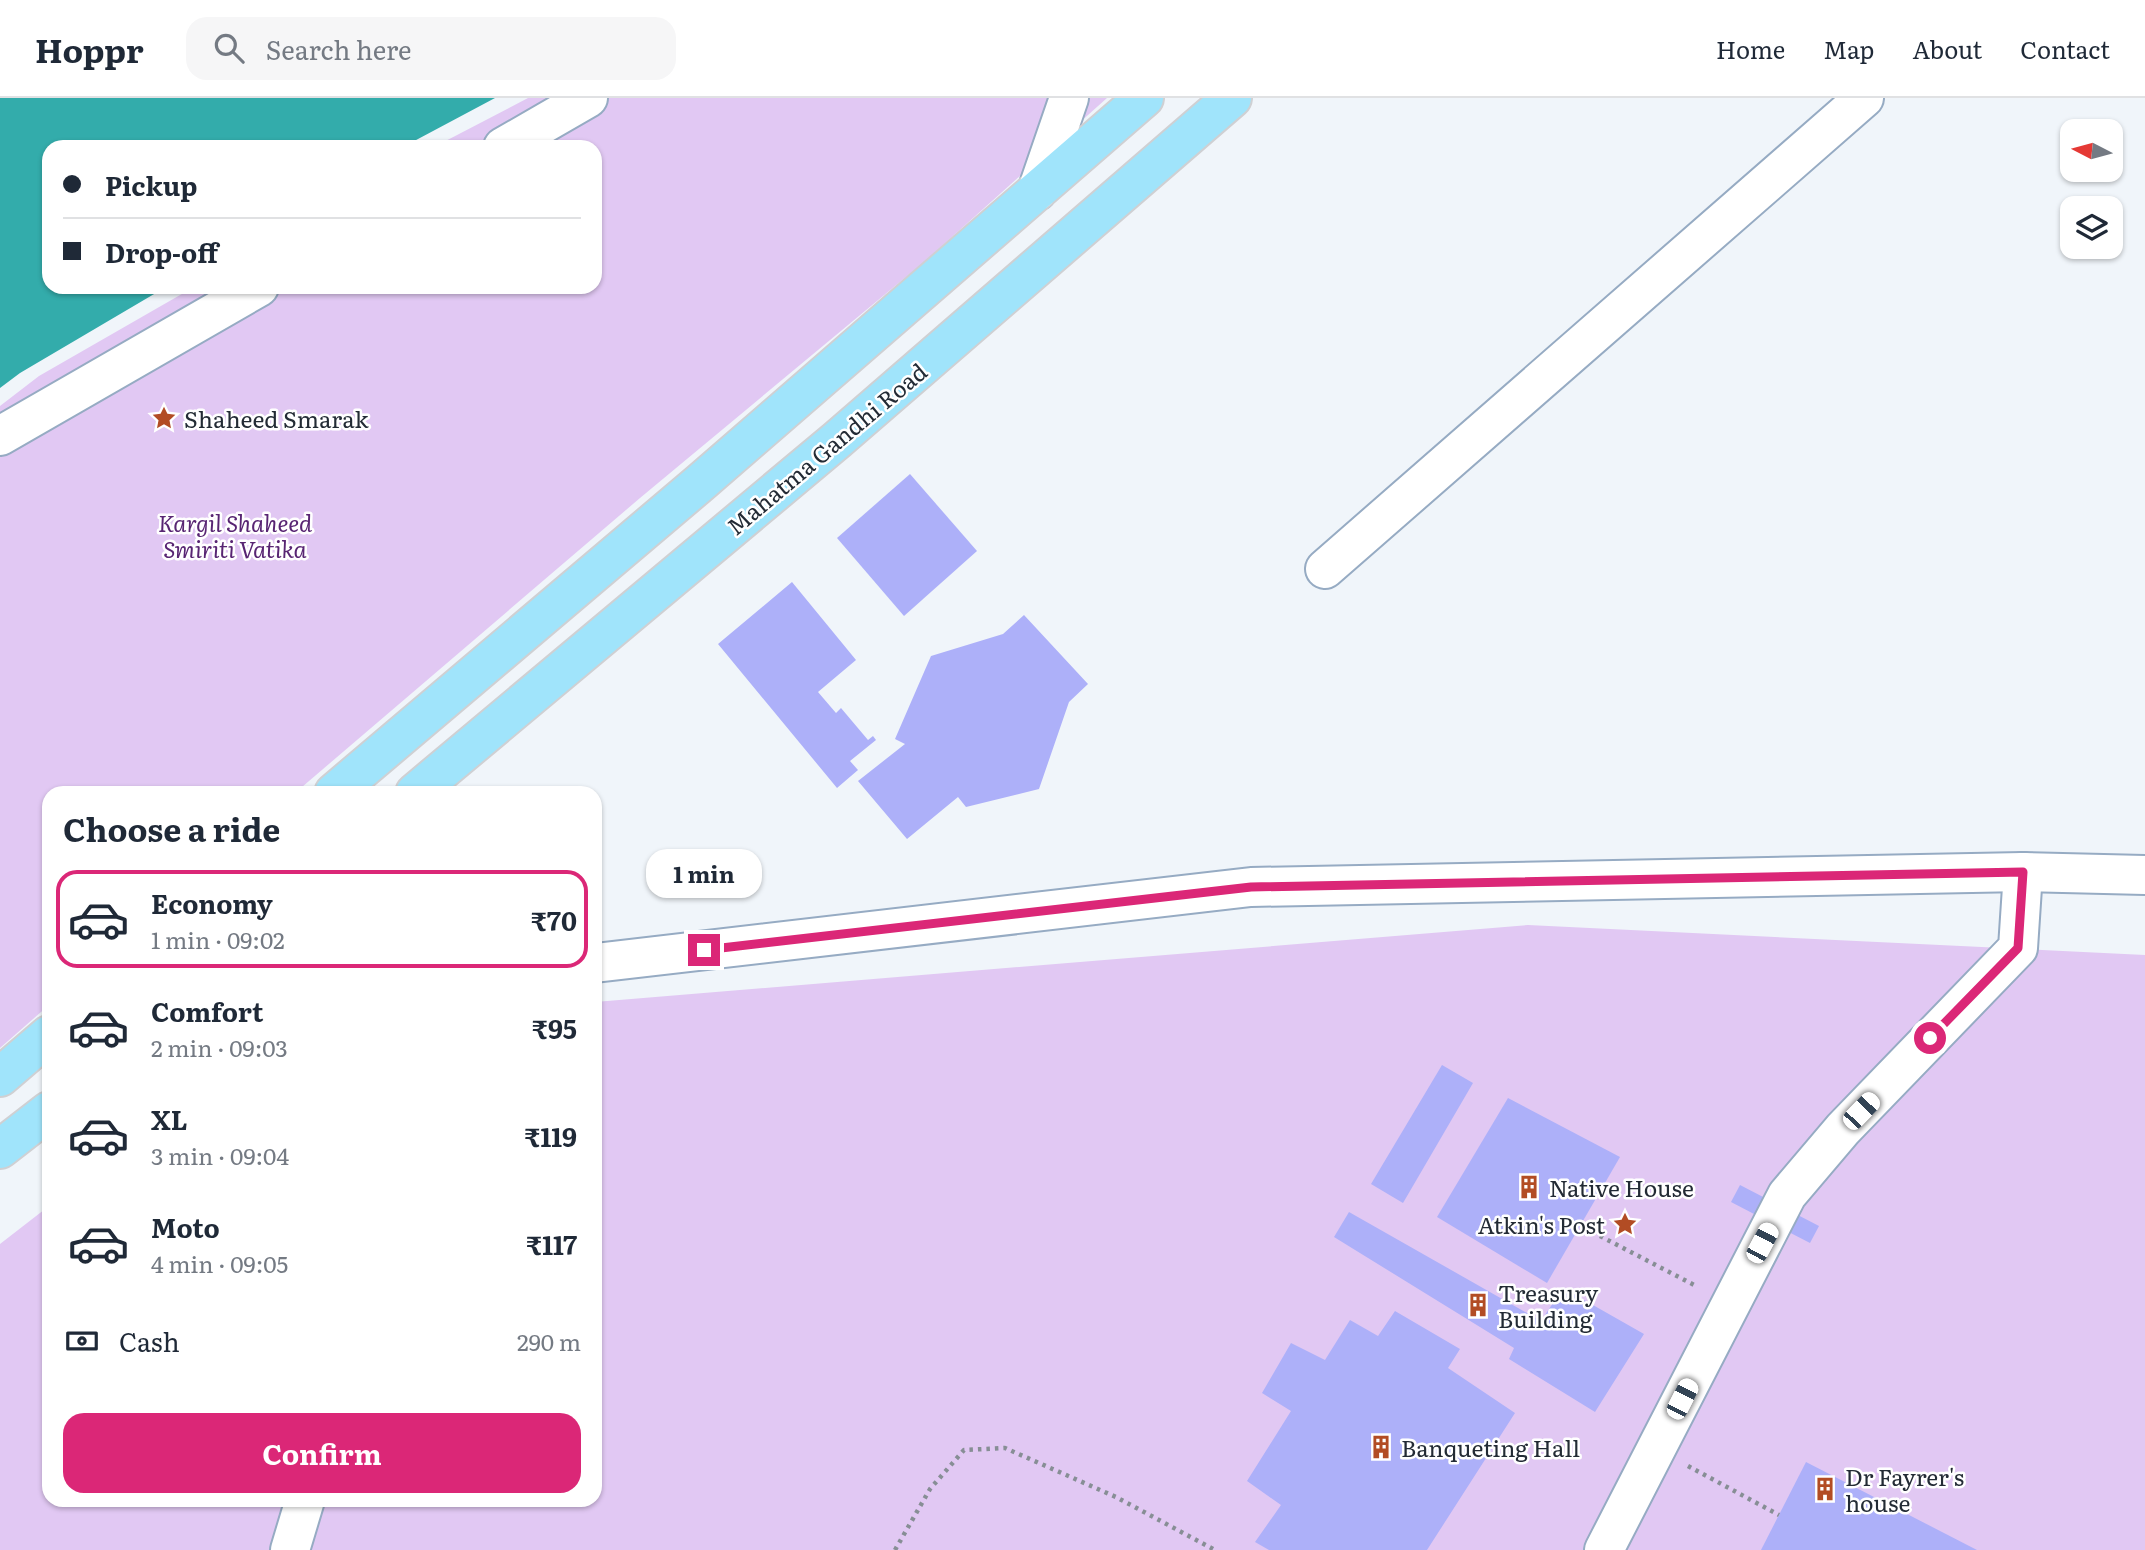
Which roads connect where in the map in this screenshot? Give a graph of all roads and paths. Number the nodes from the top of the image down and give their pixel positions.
1 (588, 98) edge
2 (1069, 98) edge
3 (1143, 98) edge
4 (1232, 98) edge
5 (1864, 98) edge
6 (515, 140) edge
7 (1037, 191) junction
8 (247, 294) edge
9 (0, 436) edge
10 (1325, 569) dead end
11 (342, 786) edge
12 (424, 786) edge
13 (2023, 872) junction
14 (2145, 875) edge
15 (602, 962) edge
16 (42, 1041) edge
17 (0, 1077) edge
18 (42, 1116) edge
19 (0, 1149) edge
20 (1600, 1236) dead end
21 (1730, 1303) junction
22 (1687, 1465) dead end
23 (303, 1507) edge
24 (1779, 1515) dead end
25 (290, 1550) edge
26 (895, 1550) edge
27 (1215, 1550) edge
28 (1604, 1550) edge

1 - 6 street
2 - 7 street
3 - 7 main road
4 - 12 main road, Mahatma Gandhi Road
5 - 10 street
7 - 11 main road
8 - 9 street
13 - 14 street
13 - 15 street
13 - 21 street
16 - 17 main road
18 - 19 main road
20 - 21 path
21 - 28 street
22 - 24 path
23 - 25 street
26 - 27 path

